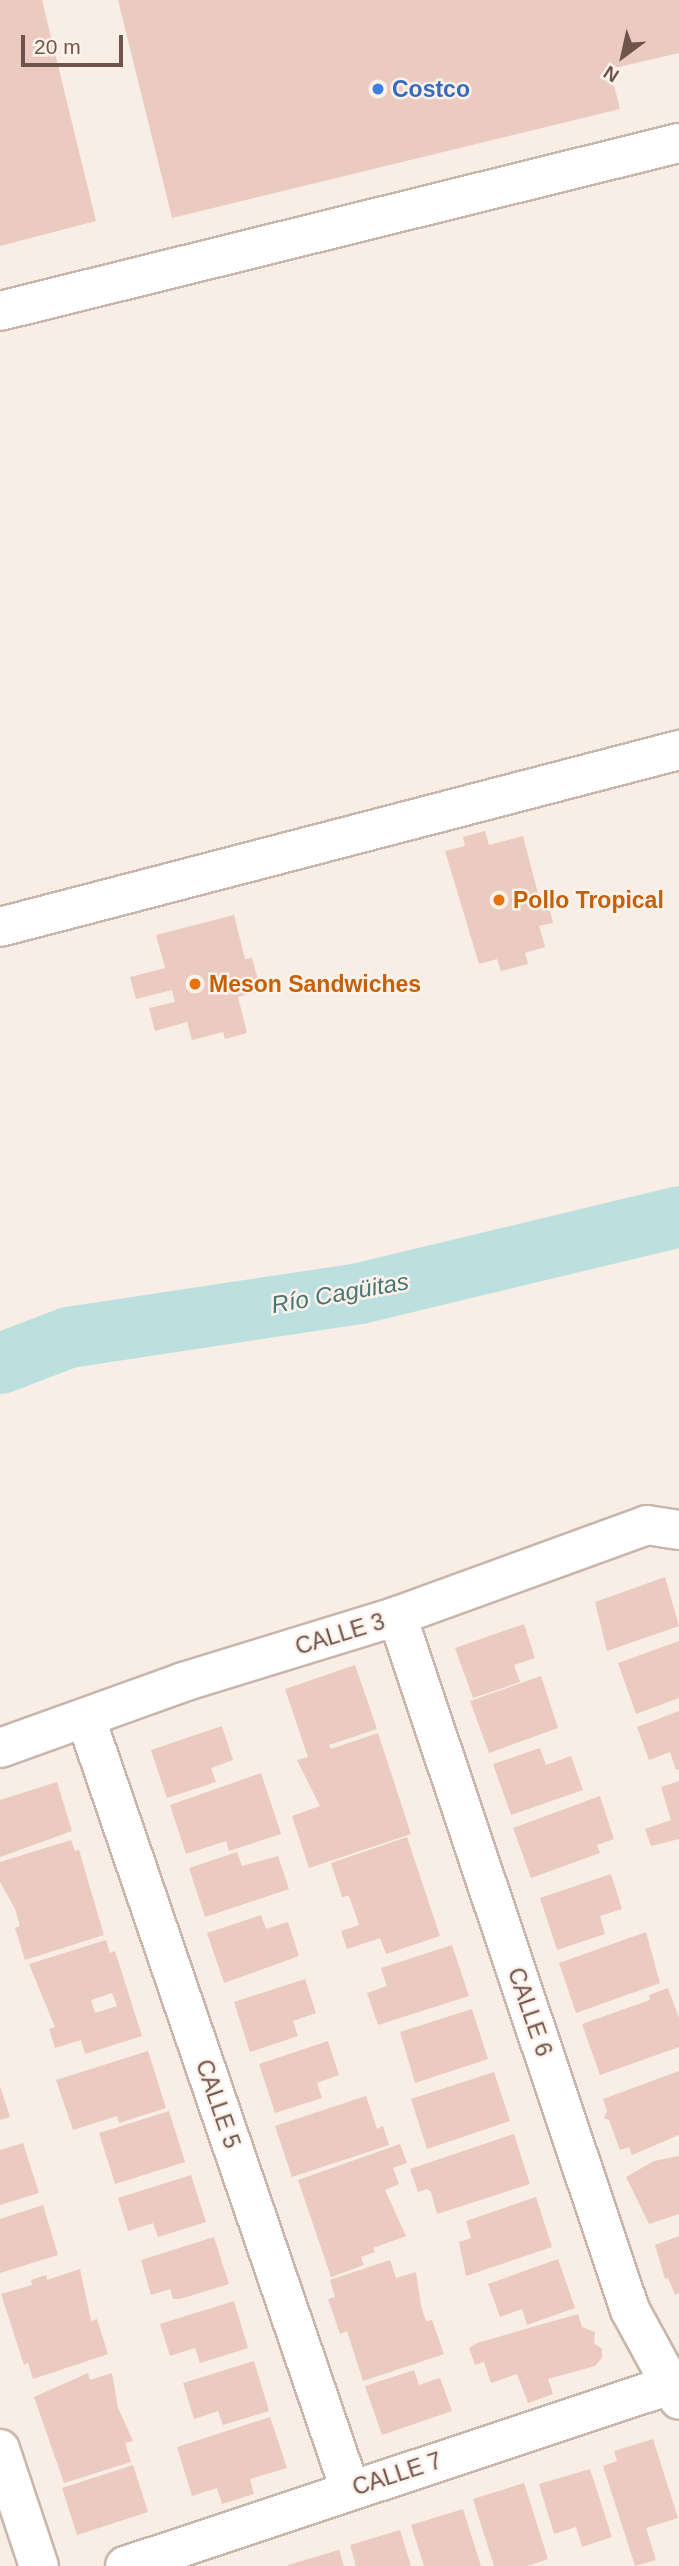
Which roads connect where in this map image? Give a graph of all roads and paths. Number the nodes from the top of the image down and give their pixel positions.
1 (679, 143) edge
2 (0, 311) edge
3 (679, 750) edge
4 (0, 927) edge
5 (679, 1530) edge
6 (397, 1616) junction
7 (86, 1718) junction
8 (0, 1748) edge
9 (675, 2393) edge
10 (0, 2449) edge
11 (350, 2489) junction
12 (39, 2566) edge
13 (125, 2566) edge

1 - 2 street
3 - 4 street
5 - 6 street, CALLE 3
6 - 7 street, CALLE 3
6 - 9 street, CALLE 6
7 - 8 street, CALLE 3
7 - 11 street, CALLE 5
9 - 11 street, CALLE 7
10 - 12 street
11 - 13 street, CALLE 7

